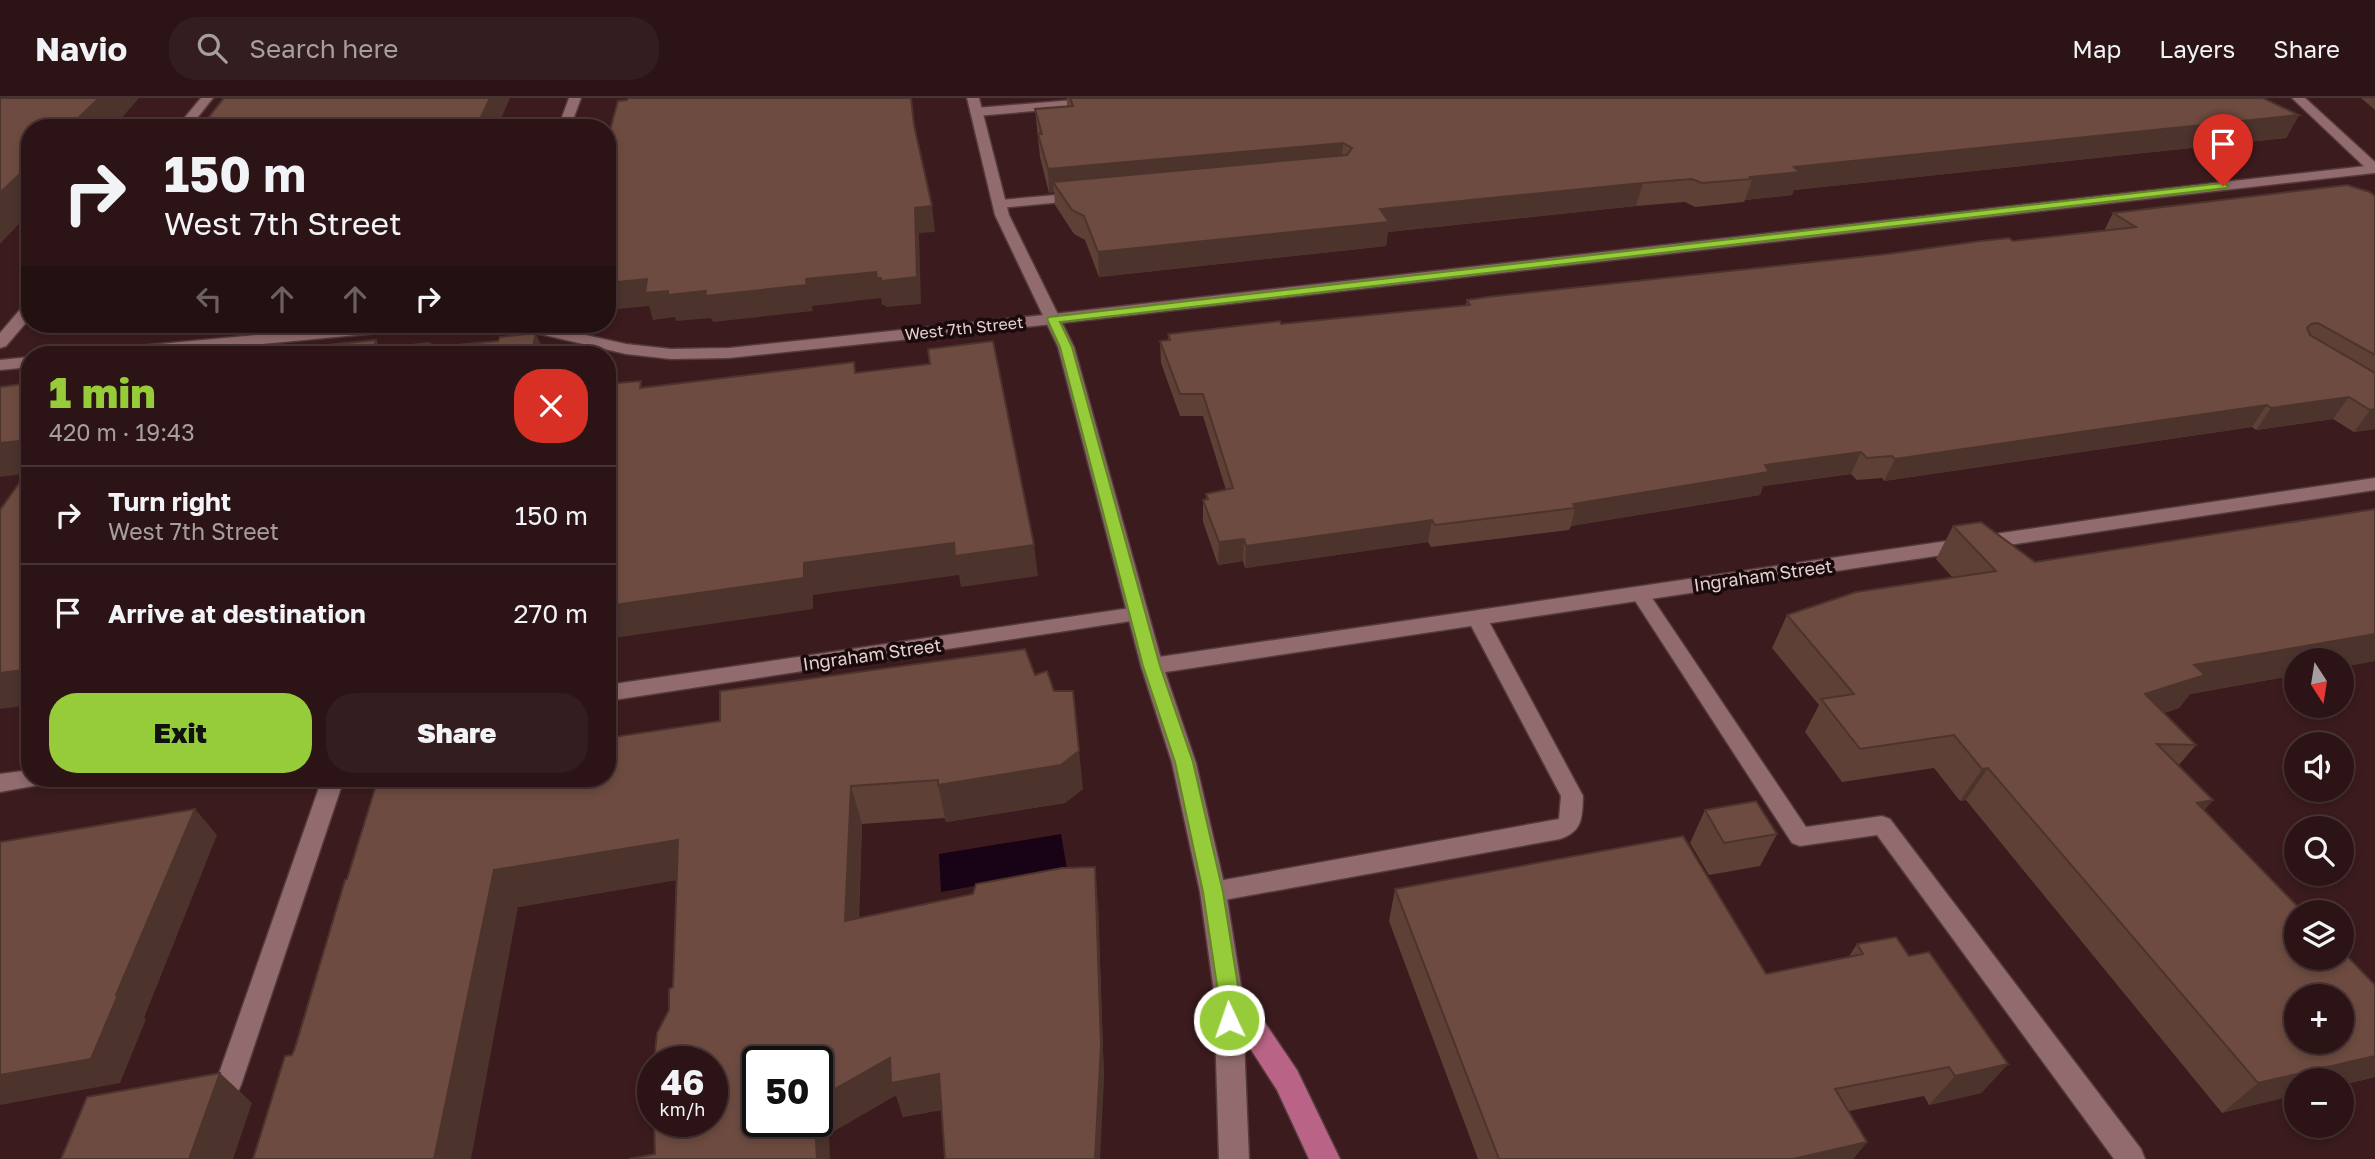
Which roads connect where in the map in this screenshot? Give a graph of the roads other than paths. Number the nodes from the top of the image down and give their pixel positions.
1 (207, 98) edge
2 (575, 98) edge
3 (1140, 98) edge
4 (2298, 98) edge
5 (975, 105) edge
6 (190, 119) edge
7 (567, 119) edge
8 (2375, 169) edge
9 (1097, 195) edge
10 (1000, 204) junction
11 (21, 318) edge
12 (1053, 319) junction
13 (326, 333) edge
14 (556, 333) edge
15 (0, 343) edge
16 (190, 346) edge
17 (613, 346) edge
18 (616, 347) edge
19 (21, 363) edge
20 (0, 365) edge
21 (2375, 484) edge
22 (1639, 593) junction
23 (1138, 614) junction
24 (1477, 618) junction
25 (1152, 666) junction
26 (616, 692) edge
27 (21, 780) edge
28 (0, 783) edge
29 (330, 787) edge
30 (1213, 892) junction
31 (1228, 992) junction
32 (228, 1085) dead end
33 (1234, 1159) edge
34 (1325, 1159) edge
35 (2131, 1159) edge

1 - 6 street
2 - 7 street
3 - 5 street
4 - 8 street
5 - 10 street
8 - 12 street, West 7th Street
9 - 10 lane
10 - 12 street
11 - 15 street
12 - 18 street, West 7th Street
12 - 23 street
13 - 16 street
14 - 17 street, West 7th Street
19 - 20 street
21 - 22 street, Ingraham Street
22 - 24 street, Ingraham Street
22 - 35 lane
23 - 25 street
23 - 26 street, Ingraham Street
24 - 25 street, Ingraham Street
24 - 30 lane
25 - 30 street
27 - 28 street
29 - 32 lane
30 - 31 street
31 - 33 street
31 - 34 main road

